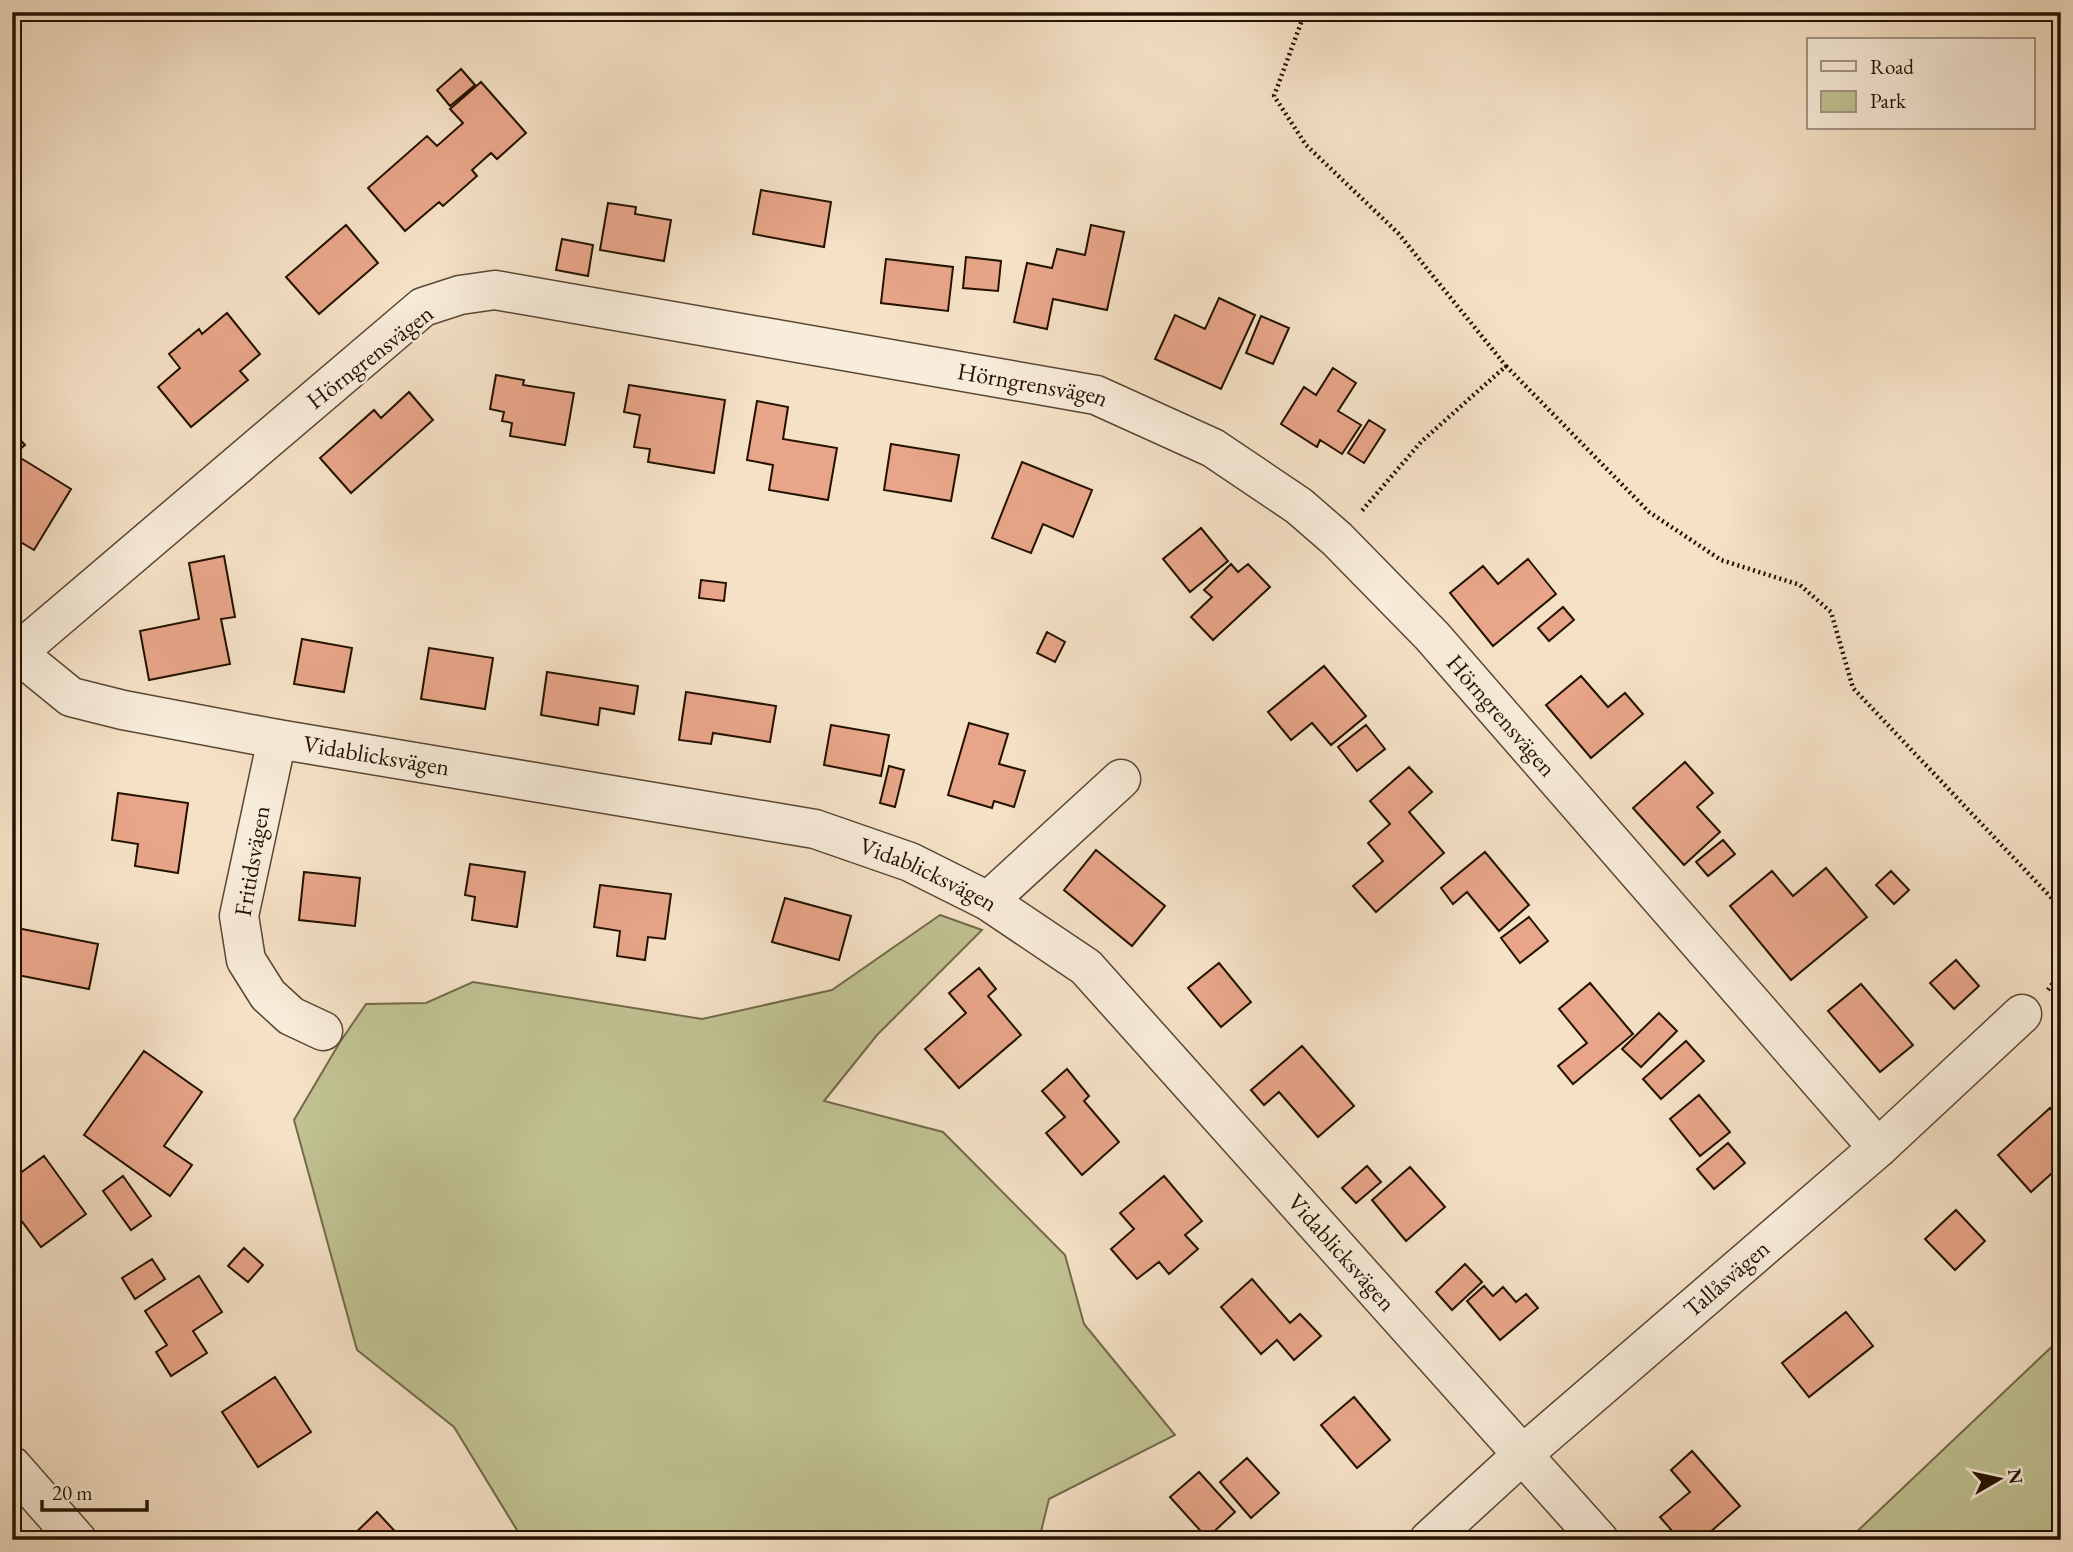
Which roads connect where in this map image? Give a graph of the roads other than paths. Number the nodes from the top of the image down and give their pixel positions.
1 (14, 653) edge
2 (277, 739) junction
3 (1121, 779) dead end
4 (988, 901) junction
5 (2022, 1014) dead end
6 (323, 1031) dead end
7 (1878, 1148) junction
8 (1522, 1455) junction
9 (12, 1466) edge
10 (77, 1540) edge
11 (1429, 1540) edge
12 (1599, 1540) edge

1 - 2 street, Vidablicksvägen
1 - 7 street, Hörngrensvägen
2 - 4 street, Vidablicksvägen
2 - 6 street, Fritidsvägen
3 - 4 street
4 - 8 street, Vidablicksvägen
5 - 7 street, Tallåsvägen
7 - 8 street, Tallåsvägen
8 - 11 street, Tallåsvägen
8 - 12 street, Vidablicksvägen
9 - 10 street

